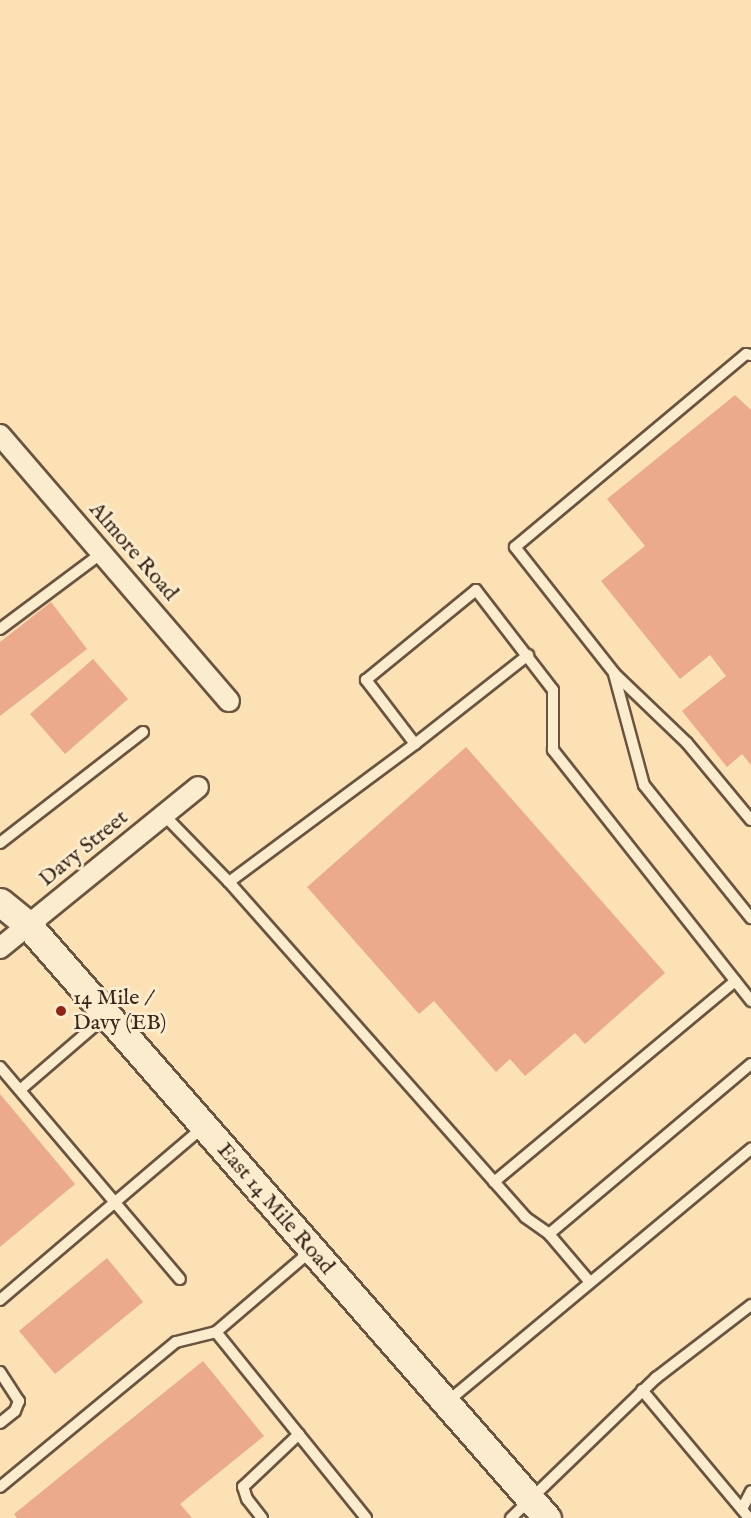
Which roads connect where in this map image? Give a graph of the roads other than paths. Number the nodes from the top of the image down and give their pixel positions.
1 (751, 356) edge
2 (0, 435) edge
3 (102, 553) junction
4 (0, 629) edge
5 (528, 655) junction
6 (614, 673) junction
7 (230, 701) dead end
8 (143, 732) dead end
9 (415, 744) junction
10 (198, 787) dead end
11 (164, 815) junction
12 (751, 820) edge
13 (0, 843) edge
14 (229, 882) junction
15 (0, 902) edge
16 (751, 918) edge
17 (28, 926) junction
18 (0, 948) edge
19 (735, 981) junction
20 (751, 1001) edge
21 (106, 1016) junction
22 (751, 1064) edge
23 (0, 1067) edge
24 (20, 1090) junction
25 (202, 1127) junction
26 (751, 1149) edge
27 (494, 1182) junction
28 (114, 1201) junction
29 (549, 1234) junction
30 (311, 1251) junction
31 (180, 1279) dead end
32 (589, 1281) junction
33 (0, 1300) edge
34 (751, 1305) edge
35 (216, 1332) junction
36 (0, 1372) edge
37 (642, 1390) junction
38 (446, 1403) junction
39 (0, 1423) edge
40 (298, 1434) junction
41 (0, 1487) edge
42 (751, 1491) edge
43 (540, 1509) edge
44 (742, 1509) junction
45 (262, 1518) edge
46 (366, 1518) edge
47 (511, 1518) edge
48 (749, 1518) edge

1 - 6 lane
2 - 3 street, Almore Road
3 - 4 lane
3 - 7 street, Almore Road
5 - 9 lane
5 - 9 lane
5 - 19 lane
6 - 12 lane
6 - 16 lane
8 - 13 lane
9 - 14 lane
10 - 11 street, Davy Street
11 - 14 lane
11 - 17 street, Davy Street
14 - 27 lane
15 - 17 main road, East 14 Mile Road
17 - 18 street, Davy Street
17 - 21 main road, East 14 Mile Road
19 - 20 lane
19 - 27 lane
21 - 24 lane
21 - 25 main road, East 14 Mile Road
22 - 29 lane
23 - 24 lane
24 - 28 lane
25 - 28 lane
25 - 30 main road, East 14 Mile Road
26 - 32 lane
27 - 29 lane
28 - 31 lane
28 - 33 lane
29 - 32 lane
30 - 35 lane
30 - 38 main road, East 14 Mile Road
32 - 38 lane
34 - 37 lane
35 - 40 lane
35 - 41 lane
36 - 39 lane
37 - 43 lane
37 - 44 lane
38 - 43 main road, East 14 Mile Road
40 - 45 lane
40 - 46 lane
42 - 44 lane
43 - 47 lane
44 - 48 lane

